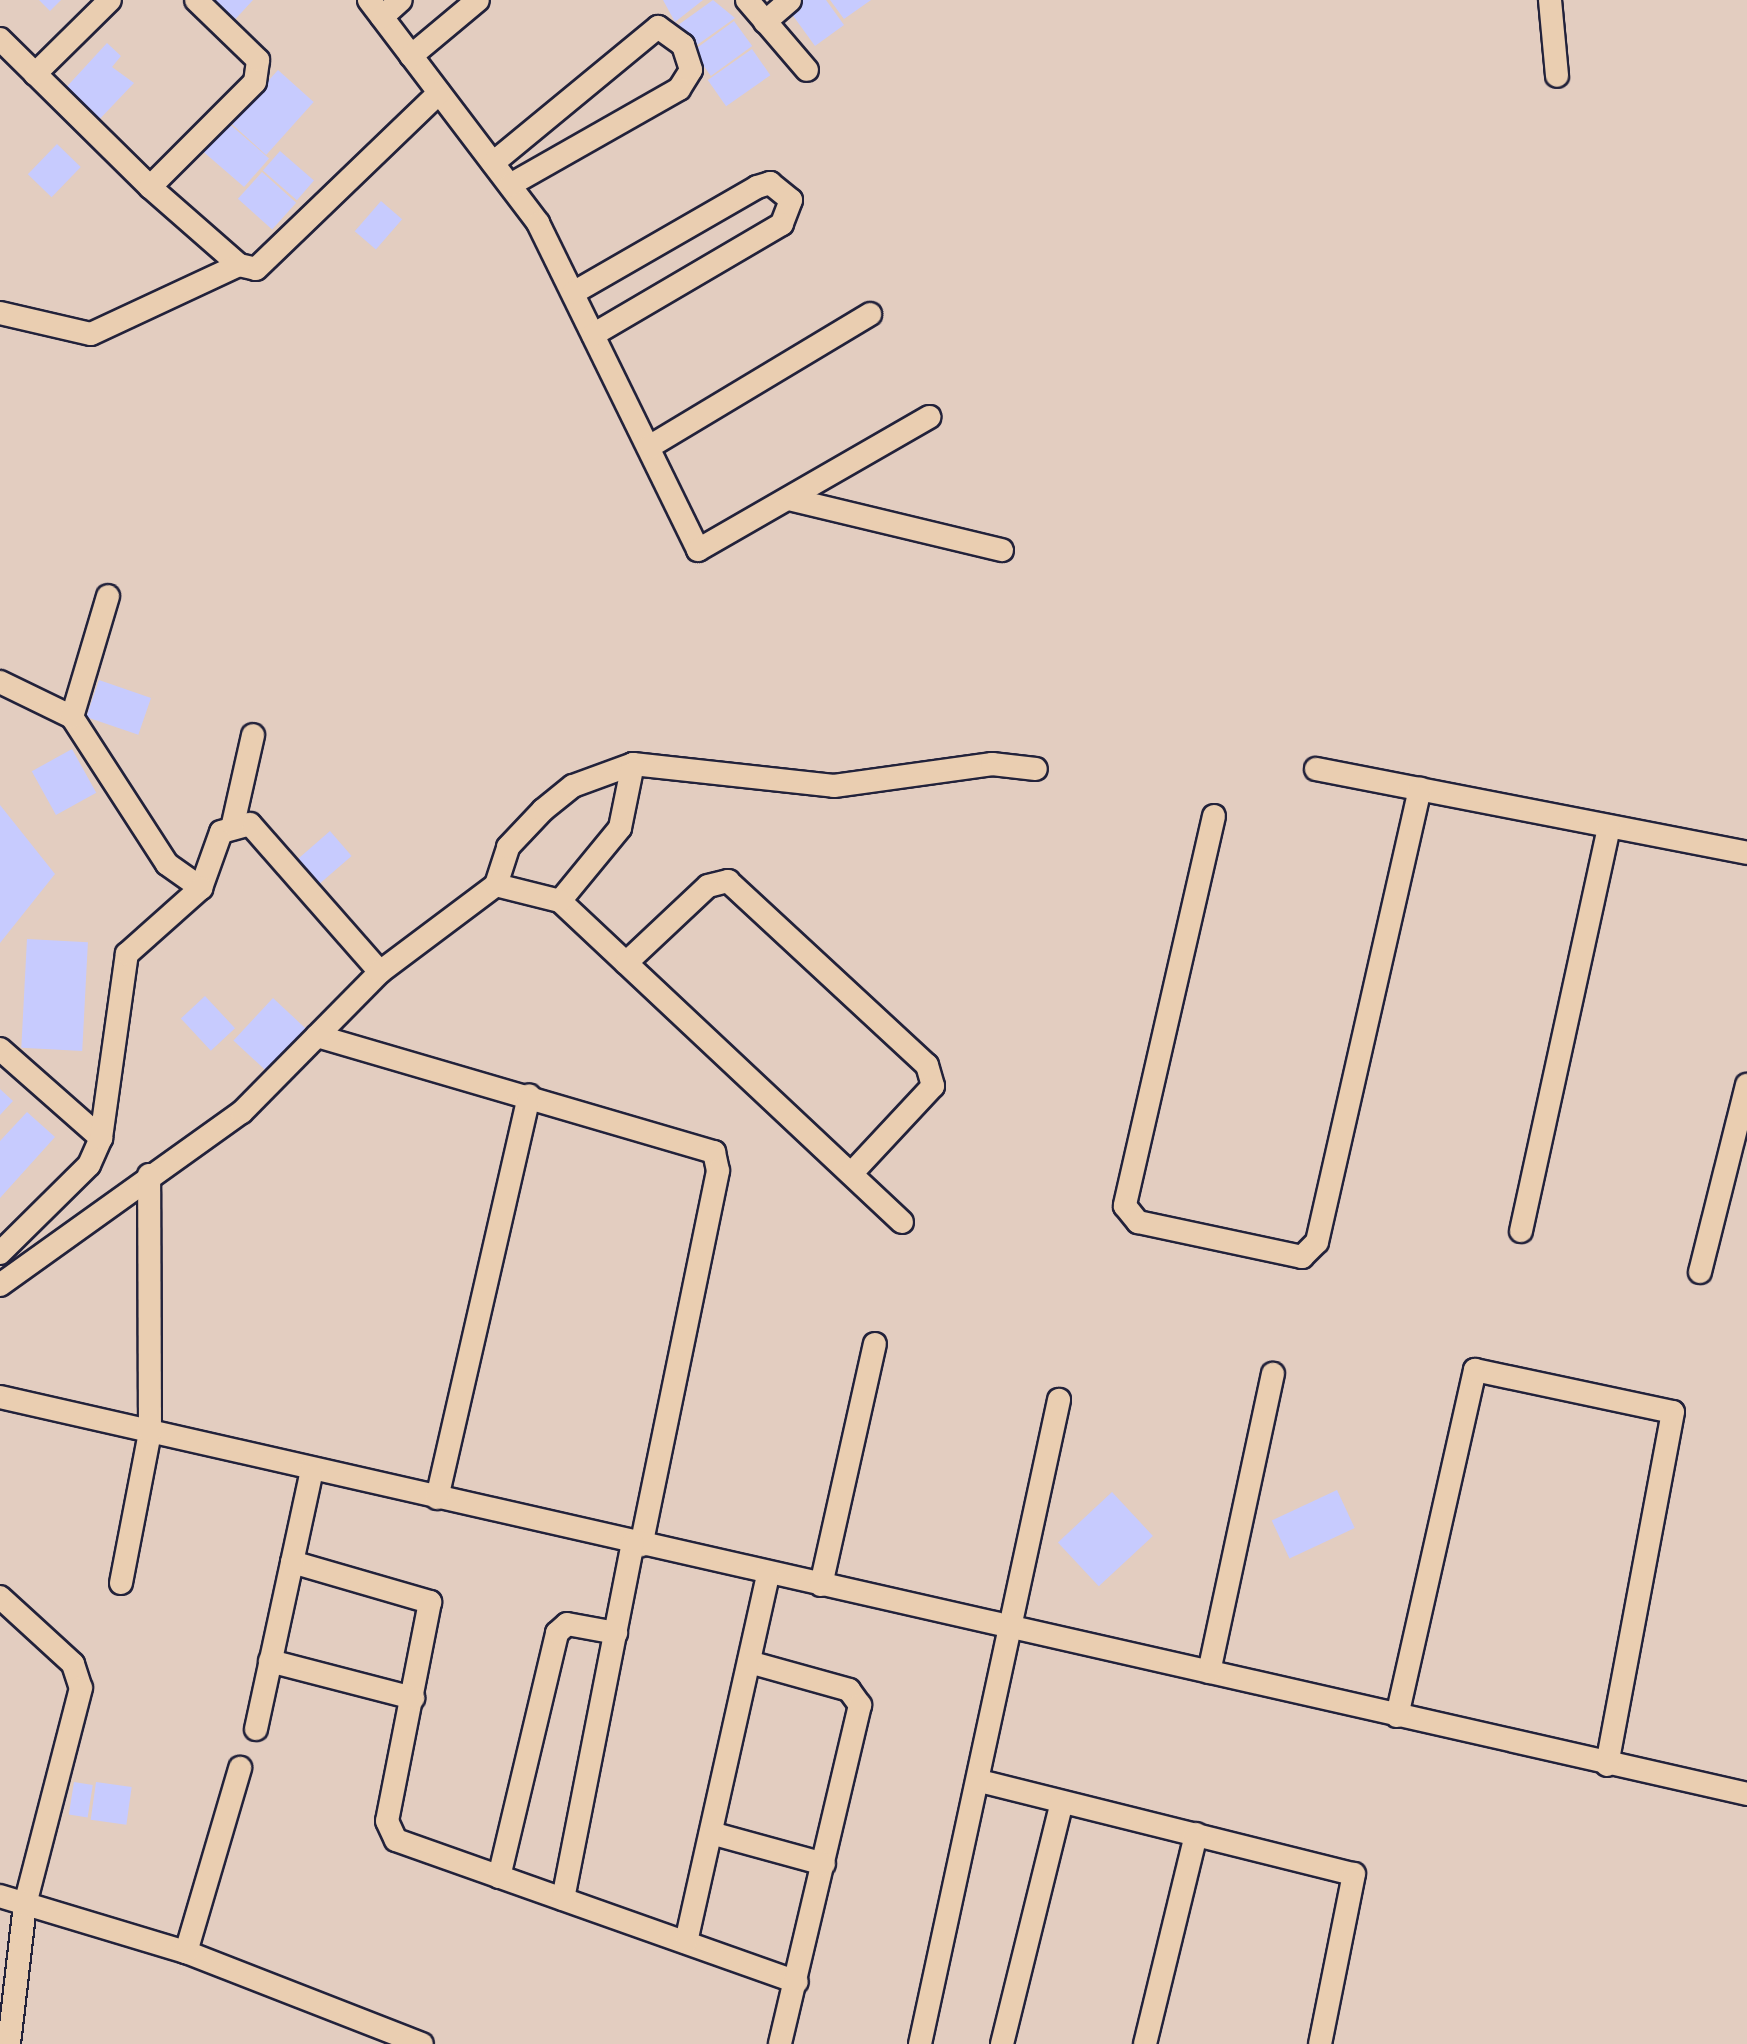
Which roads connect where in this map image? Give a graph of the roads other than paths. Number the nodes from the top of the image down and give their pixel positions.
1 (110, 0) edge
2 (196, 0) edge
3 (401, 0) edge
4 (478, 0) edge
5 (748, 0) edge
6 (790, 0) edge
7 (1550, 0) edge
8 (375, 8) edge
9 (766, 22) junction
10 (0, 39) edge
11 (411, 56) junction
12 (806, 70) dead end
13 (35, 74) junction
14 (1556, 76) dead end
15 (440, 93) junction
16 (494, 164) junction
17 (510, 185) junction
18 (150, 187) junction
19 (240, 265) junction
20 (573, 294) junction
21 (0, 312) edge
22 (870, 314) dead end
23 (593, 335) junction
24 (929, 417) dead end
25 (649, 446) junction
26 (789, 498) junction
27 (1002, 550) dead end
28 (108, 596) dead end
29 (0, 682) edge
30 (72, 718) junction
31 (254, 734) dead end
32 (633, 764) junction
33 (1036, 768) dead end
34 (1316, 768) dead end
35 (1420, 789) junction
36 (1214, 816) dead end
37 (233, 824) junction
38 (1609, 826) junction
39 (1747, 853) edge
40 (496, 885) junction
41 (201, 888) junction
42 (560, 901) junction
43 (626, 964) junction
44 (380, 972) junction
45 (317, 1036) junction
46 (0, 1049) edge
47 (1747, 1085) edge
48 (529, 1096) junction
49 (101, 1138) junction
50 (851, 1174) junction
51 (149, 1175) junction
52 (902, 1222) dead end
53 (1521, 1230) dead end
54 (0, 1253) edge
55 (1700, 1272) dead end
56 (0, 1285) edge
57 (875, 1344) dead end
58 (1273, 1374) dead end
59 (0, 1397) edge
60 (1058, 1400) dead end
61 (150, 1432) junction
62 (312, 1469) junction
63 (437, 1498) junction
64 (637, 1544) junction
65 (292, 1562) junction
66 (768, 1574) junction
67 (120, 1583) dead end
68 (821, 1585) junction
69 (0, 1596) edge
70 (1013, 1632) junction
71 (616, 1633) junction
72 (270, 1661) junction
73 (749, 1662) junction
74 (1209, 1672) junction
75 (413, 1698) junction
76 (1397, 1716) junction
77 (256, 1729) dead end
78 (1607, 1765) junction
79 (240, 1768) dead end
80 (980, 1781) junction
81 (1747, 1794) edge
82 (1062, 1802) junction
83 (711, 1833) junction
84 (1196, 1834) junction
85 (824, 1864) junction
86 (500, 1877) junction
87 (0, 1896) edge
88 (563, 1899) junction
89 (25, 1905) junction
90 (686, 1942) junction
91 (186, 1952) junction
92 (798, 1982) junction
93 (8, 2044) edge
94 (422, 2044) edge
95 (780, 2044) edge
96 (920, 2044) edge
97 (1002, 2044) edge
98 (1145, 2044) edge
99 (1320, 2044) edge

1 - 13 street
2 - 18 street
3 - 8 street
4 - 11 street
5 - 9 street
6 - 9 street
7 - 14 street
8 - 11 street
9 - 12 street
10 - 13 street
11 - 15 street
13 - 18 street
15 - 16 street
15 - 19 street
16 - 17 street
16 - 17 street
17 - 20 street
18 - 19 street
19 - 21 street
20 - 23 street
20 - 23 street
22 - 25 street
23 - 25 street
24 - 26 street
25 - 26 street
26 - 27 street
28 - 30 street
29 - 30 street
30 - 41 street
31 - 37 street
32 - 33 street
32 - 40 street
32 - 42 street
34 - 35 street
35 - 36 street
35 - 38 street
37 - 41 street
37 - 44 street
38 - 39 street
38 - 53 street
40 - 42 street
40 - 44 street
41 - 49 street
42 - 43 street
43 - 50 street
43 - 50 street
44 - 45 street
45 - 48 street
45 - 51 street
46 - 49 street
47 - 55 street
48 - 63 street
48 - 64 street
49 - 54 street
50 - 52 street
51 - 56 street
51 - 61 street
57 - 68 street
58 - 74 street
59 - 61 street
60 - 70 street
61 - 62 street
61 - 67 street
62 - 63 street
62 - 65 street
63 - 64 street
64 - 66 street
64 - 71 street
65 - 72 street
65 - 75 street
66 - 68 street
66 - 73 street
68 - 70 street
69 - 89 street
70 - 74 street
70 - 80 street
71 - 86 street
71 - 88 street
72 - 75 street
72 - 77 street
73 - 83 street
73 - 85 street
74 - 76 street
75 - 86 street
76 - 78 street
76 - 78 street
78 - 81 street
79 - 91 street
80 - 82 street
80 - 96 street
82 - 84 street
82 - 97 street
83 - 85 street
83 - 90 street
84 - 98 street
84 - 99 street
85 - 92 street
86 - 88 street
87 - 89 street
88 - 90 street
89 - 91 street
89 - 93 street
90 - 92 street
91 - 94 street
92 - 95 street

